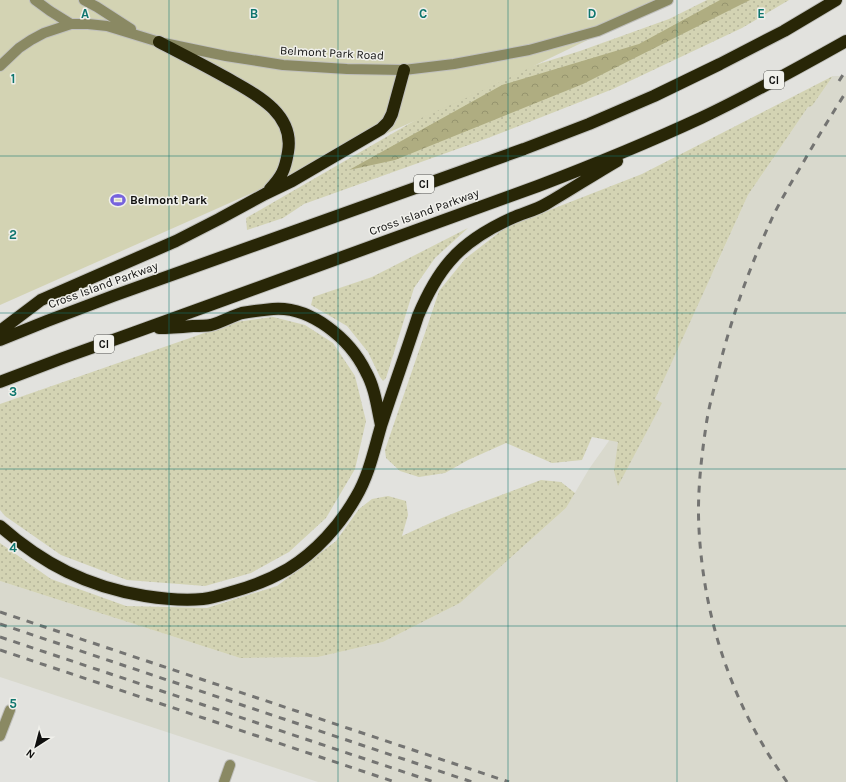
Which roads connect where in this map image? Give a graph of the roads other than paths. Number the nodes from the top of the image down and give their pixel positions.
1 (35, 0) edge
2 (84, 0) edge
3 (668, 0) edge
4 (836, 0) edge
5 (71, 24) junction
6 (141, 36) junction
7 (846, 41) edge
8 (159, 42) junction
9 (0, 66) edge
10 (404, 70) junction
11 (649, 142) junction
12 (264, 194) junction
13 (144, 329) junction
14 (0, 331) edge
15 (0, 340) edge
16 (0, 382) edge
17 (381, 426) junction
18 (0, 526) edge
19 (10, 710) dead end
20 (0, 736) edge
21 (230, 765) dead end
22 (224, 782) edge

1 - 5 street
2 - 6 street
3 - 10 street, Belmont Park Road
4 - 15 highway, Cross Island Parkway / CI
5 - 6 street, Belmont Park Road
5 - 9 street, Belmont Park Road
6 - 8 street, Belmont Park Road
7 - 11 highway, Cross Island Parkway / CI
8 - 10 street, Belmont Park Road
8 - 12 highway
10 - 12 highway
11 - 13 highway, Cross Island Parkway / CI
11 - 17 highway
12 - 14 highway
13 - 16 highway, Cross Island Parkway / CI
13 - 17 highway
17 - 18 highway
19 - 20 street
21 - 22 street

